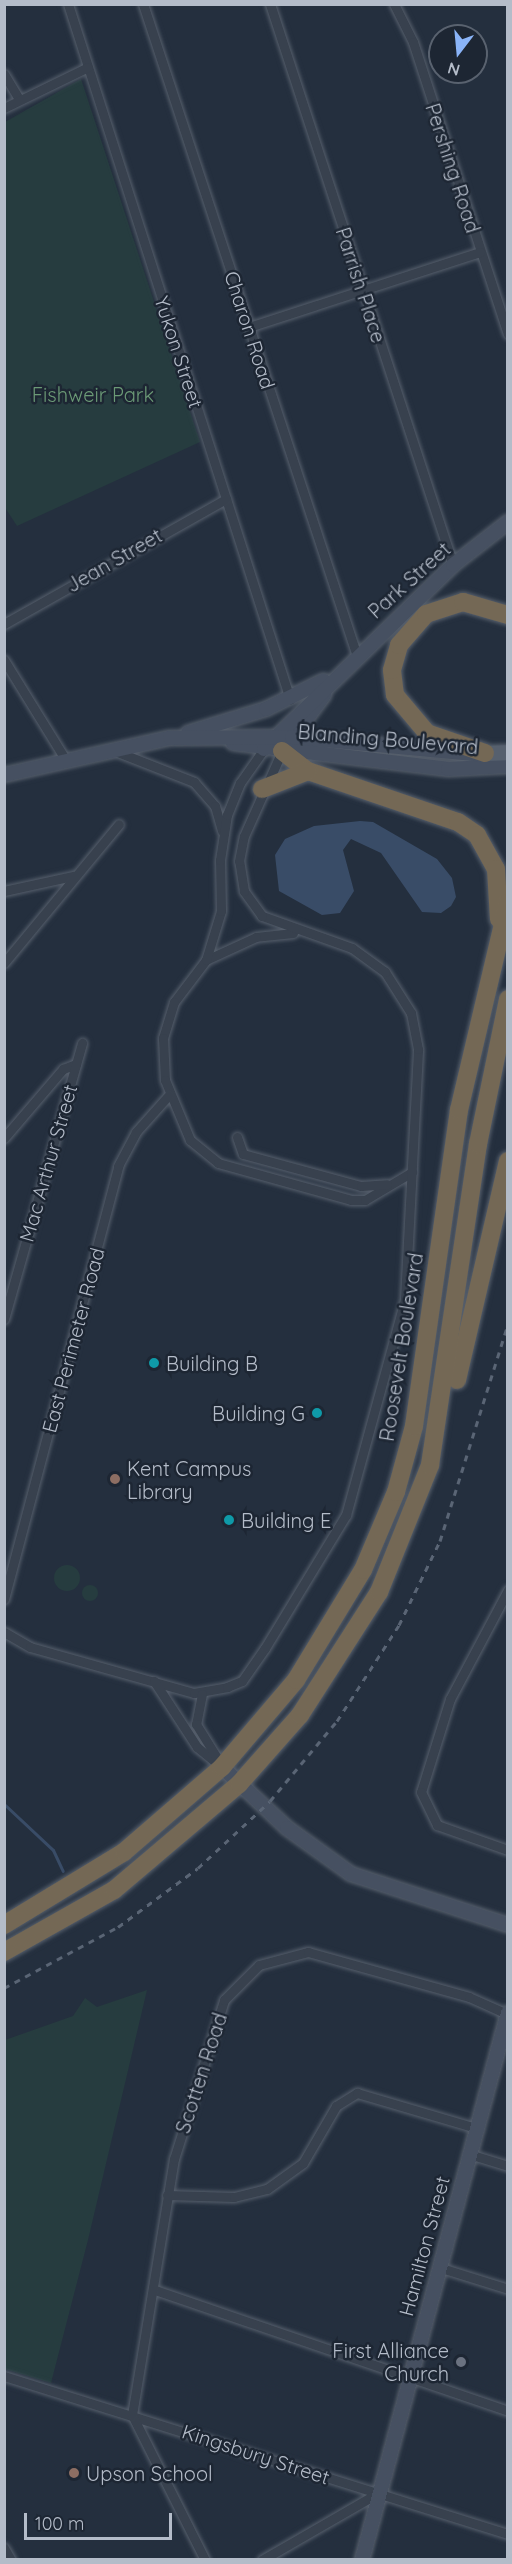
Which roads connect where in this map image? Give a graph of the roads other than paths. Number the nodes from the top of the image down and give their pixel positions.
1 (68, 4) edge
2 (143, 4) edge
3 (270, 4) edge
4 (394, 4) edge
5 (88, 67) junction
6 (4, 74) edge
7 (20, 99) junction
8 (4, 108) edge
9 (480, 252) junction
10 (362, 291) junction
11 (249, 327) junction
12 (507, 334) edge
13 (226, 499) junction
14 (507, 522) edge
15 (453, 565) junction
16 (507, 615) edge
17 (4, 624) edge
18 (357, 656) junction
19 (4, 660) edge
20 (341, 671) junction
21 (290, 699) junction
22 (171, 738) junction
23 (279, 743) junction
24 (115, 751) junction
25 (507, 752) edge
26 (485, 753) junction
27 (67, 762) junction
28 (507, 766) edge
29 (308, 771) junction
30 (4, 775) edge
31 (262, 789) junction
32 (118, 824) dead end
33 (223, 834) junction
34 (73, 876) junction
35 (4, 891) edge
36 (507, 903) edge
37 (500, 932) junction
38 (311, 935) junction
39 (206, 960) junction
40 (4, 963) edge
41 (507, 999) edge
42 (82, 1043) dead end
43 (76, 1064) junction
44 (169, 1095) junction
45 (237, 1137) dead end
46 (4, 1138) edge
47 (507, 1161) edge
48 (412, 1172) junction
49 (395, 1181) junction
50 (4, 1319) edge
51 (430, 1465) junction
52 (507, 1590) edge
53 (4, 1599) edge
54 (4, 1632) edge
55 (154, 1681) junction
56 (202, 1694) junction
57 (222, 1767) junction
58 (240, 1784) junction
59 (507, 1850) edge
60 (4, 1925) edge
61 (507, 1925) edge
62 (4, 1953) edge
63 (507, 2014) edge
64 (504, 2043) edge
65 (476, 2128) junction
66 (469, 2154) junction
67 (507, 2166) edge
68 (167, 2195) junction
69 (438, 2267) junction
70 (507, 2289) edge
71 (155, 2290) junction
72 (4, 2376) edge
73 (408, 2378) junction
74 (507, 2411) edge
75 (132, 2415) junction
76 (378, 2493) junction
77 (507, 2534) edge
78 (4, 2548) edge
79 (11, 2559) edge
80 (205, 2559) edge
81 (262, 2559) edge
82 (362, 2559) edge

1 - 5 street, Yukon Street
2 - 11 street, Charon Road
3 - 10 street, Parrish Place
4 - 9 street, Pershing Road
5 - 7 street
5 - 13 street, Yukon Street
6 - 7 street
7 - 8 street
9 - 10 street
9 - 12 street, Pershing Road
10 - 11 street
10 - 15 street, Parrish Place
11 - 18 street, Charon Road
13 - 17 street, Jean Street
13 - 21 street, Yukon Street
14 - 15 street, Park Street
15 - 18 street, Park Street
16 - 26 highway
18 - 20 street, Park Street
19 - 27 street
20 - 21 street
20 - 23 street, Park Street
21 - 22 street
22 - 23 street
22 - 24 street
23 - 26 street, Blanding Boulevard
23 - 28 street, Blanding Boulevard
23 - 29 highway
23 - 31 street
23 - 33 street
24 - 27 street
24 - 33 street
25 - 26 main road, Blanding Boulevard
27 - 30 street
29 - 31 highway
29 - 37 highway
31 - 38 street
32 - 34 street
33 - 39 street
34 - 35 street
34 - 40 street
36 - 37 highway, Roosevelt Boulevard
37 - 57 highway, Roosevelt Boulevard
38 - 39 street
38 - 48 street
39 - 44 street
41 - 51 highway
42 - 43 street, Mac Arthur Street
43 - 46 street
43 - 50 street, Mac Arthur Street
44 - 49 street
44 - 53 street, East Perimeter Road
45 - 49 street
47 - 51 highway
48 - 49 street
48 - 56 street
51 - 58 highway
52 - 59 street
54 - 55 street
55 - 56 street
55 - 57 street
56 - 57 street
57 - 58 street
57 - 60 highway, Roosevelt Boulevard
58 - 61 street
58 - 62 highway
63 - 64 street, Hamilton Street
63 - 68 street, Scotten Road
64 - 65 street, Hamilton Street
65 - 66 street, Hamilton Street
65 - 68 street
66 - 67 street
66 - 69 street, Hamilton Street
68 - 71 street, Scotten Road
69 - 70 street
69 - 73 street, Hamilton Street
71 - 73 street
71 - 75 street, Scotten Road
72 - 75 street, Kingsbury Street
73 - 74 street
73 - 76 street, Hamilton Street
75 - 76 street, Kingsbury Street
75 - 80 street
76 - 77 street, Kingsbury Street
76 - 81 street
76 - 82 street, Hamilton Street
78 - 79 street

